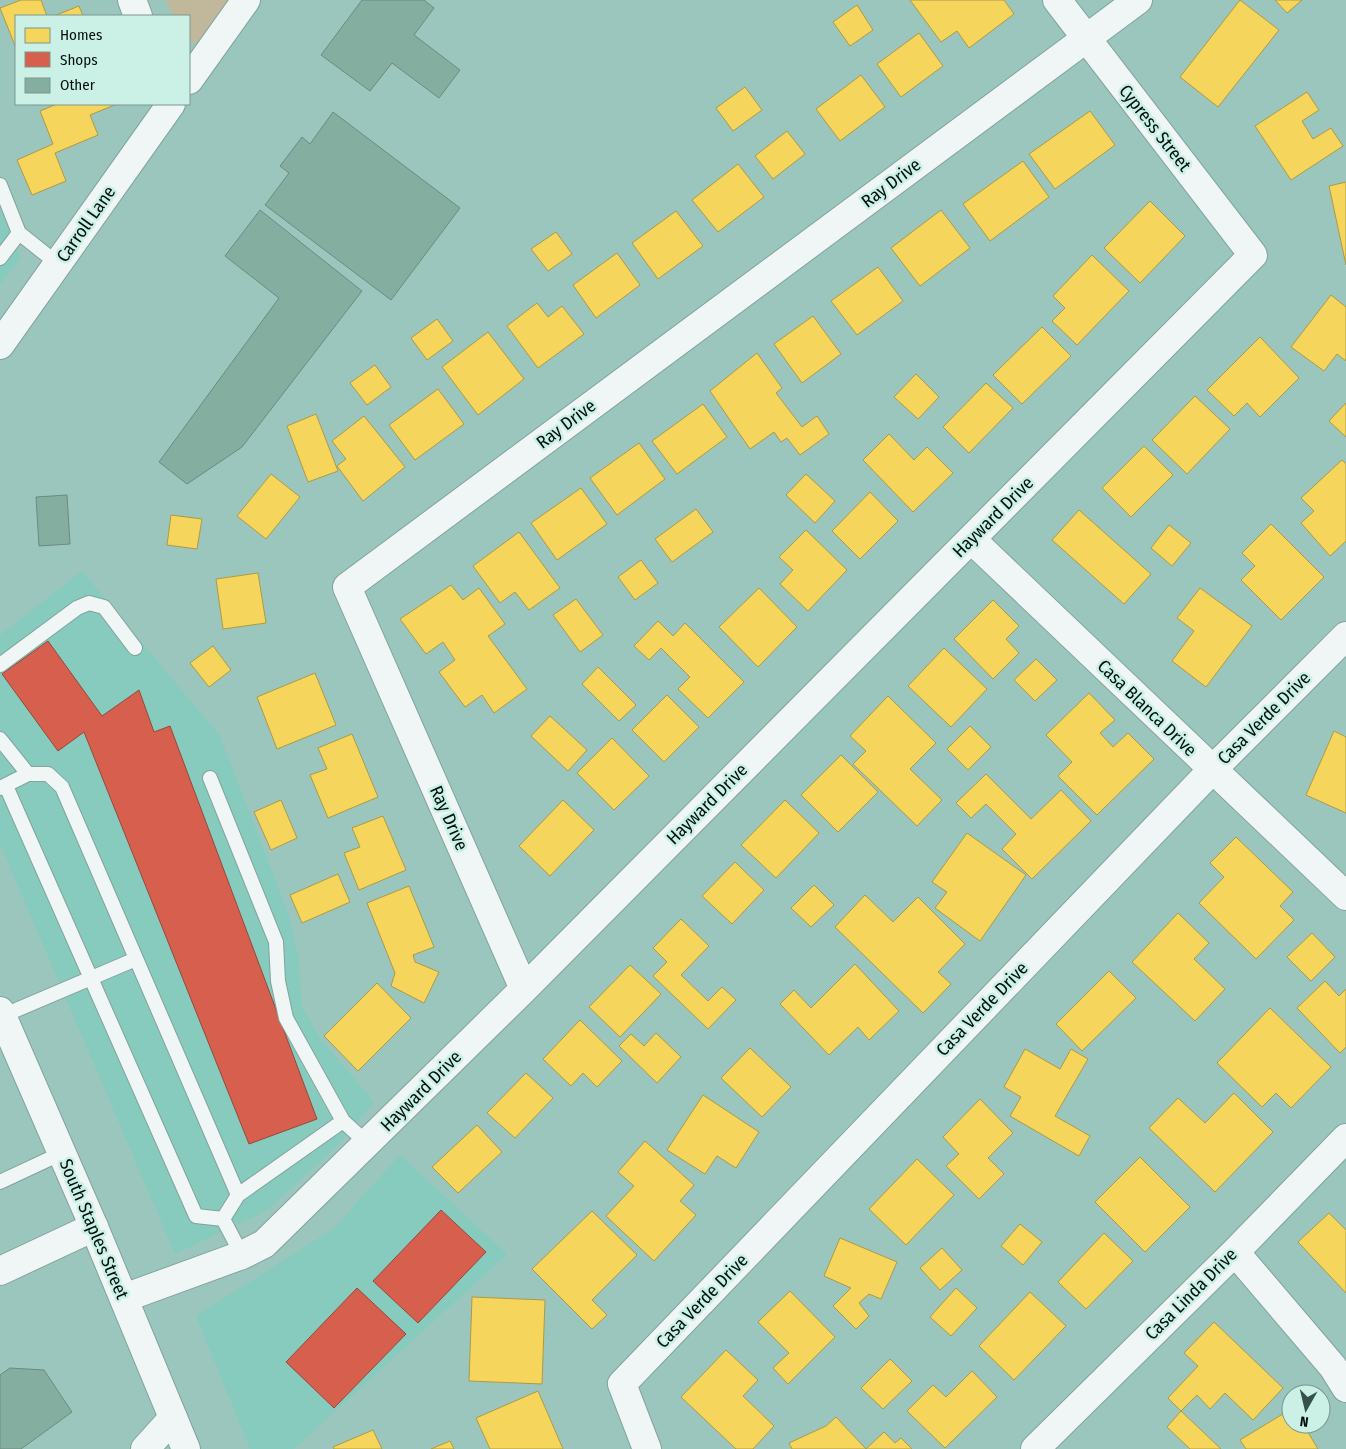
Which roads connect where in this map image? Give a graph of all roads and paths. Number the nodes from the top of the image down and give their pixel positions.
1 (132, 0) edge
2 (246, 0) edge
3 (1057, 0) edge
4 (1138, 0) edge
5 (138, 15) edge
6 (1086, 38) junction
7 (190, 79) edge
8 (170, 105) edge
9 (0, 186) edge
10 (19, 233) junction
11 (1253, 255) joint
12 (0, 258) edge
13 (58, 264) junction
14 (0, 344) edge
15 (970, 539) junction
16 (1346, 636) edge
17 (135, 648) dead end
18 (0, 664) edge
19 (0, 739) edge
20 (1212, 770) junction
21 (28, 774) junction
22 (210, 778) dead end
23 (3, 787) edge
24 (1346, 896) edge
25 (136, 959) junction
26 (91, 978) junction
27 (524, 989) junction
28 (1, 1013) edge
29 (343, 1121) junction
30 (1346, 1138) edge
31 (367, 1143) junction
32 (62, 1153) junction
33 (0, 1182) edge
34 (238, 1195) junction
35 (223, 1218) junction
36 (94, 1227) junction
37 (1234, 1252) junction
38 (242, 1255) junction
39 (0, 1272) edge
40 (124, 1298) junction
41 (1346, 1388) edge
42 (173, 1418) junction
43 (145, 1449) edge
44 (186, 1449) edge
45 (647, 1449) edge
46 (1035, 1449) edge

1 - 5 street
2 - 7 street
3 - 6 street, Cypress Street
4 - 6 street, Ray Drive
6 - 11 street, Cypress Street
6 - 27 street, Ray Drive
8 - 13 street, Carroll Lane
9 - 10 lane
10 - 12 lane
10 - 13 lane
11 - 15 street, Hayward Drive
13 - 14 street, Carroll Lane
15 - 20 street, Casa Blanca Drive
15 - 27 street, Hayward Drive
16 - 20 street, Casa Verde Drive
17 - 18 lane
19 - 21 lane
20 - 24 street, Casa Blanca Drive
20 - 45 street, Casa Verde Drive
21 - 23 lane
21 - 25 lane
22 - 29 lane
23 - 26 lane
25 - 26 lane
25 - 34 lane
26 - 28 lane
26 - 35 lane
27 - 31 street, Hayward Drive
28 - 32 street, South Staples Street
29 - 31 lane
29 - 34 lane
30 - 37 street, Casa Linda Drive
31 - 38 street, Hayward Drive
32 - 33 lane
32 - 36 street, South Staples Street
34 - 35 lane
35 - 38 lane
36 - 39 street
36 - 40 street, South Staples Street
37 - 41 street
37 - 46 street, Casa Linda Drive
38 - 40 street, Hayward Drive
40 - 42 street, South Staples Street
42 - 43 street
42 - 44 street, South Staples Street

